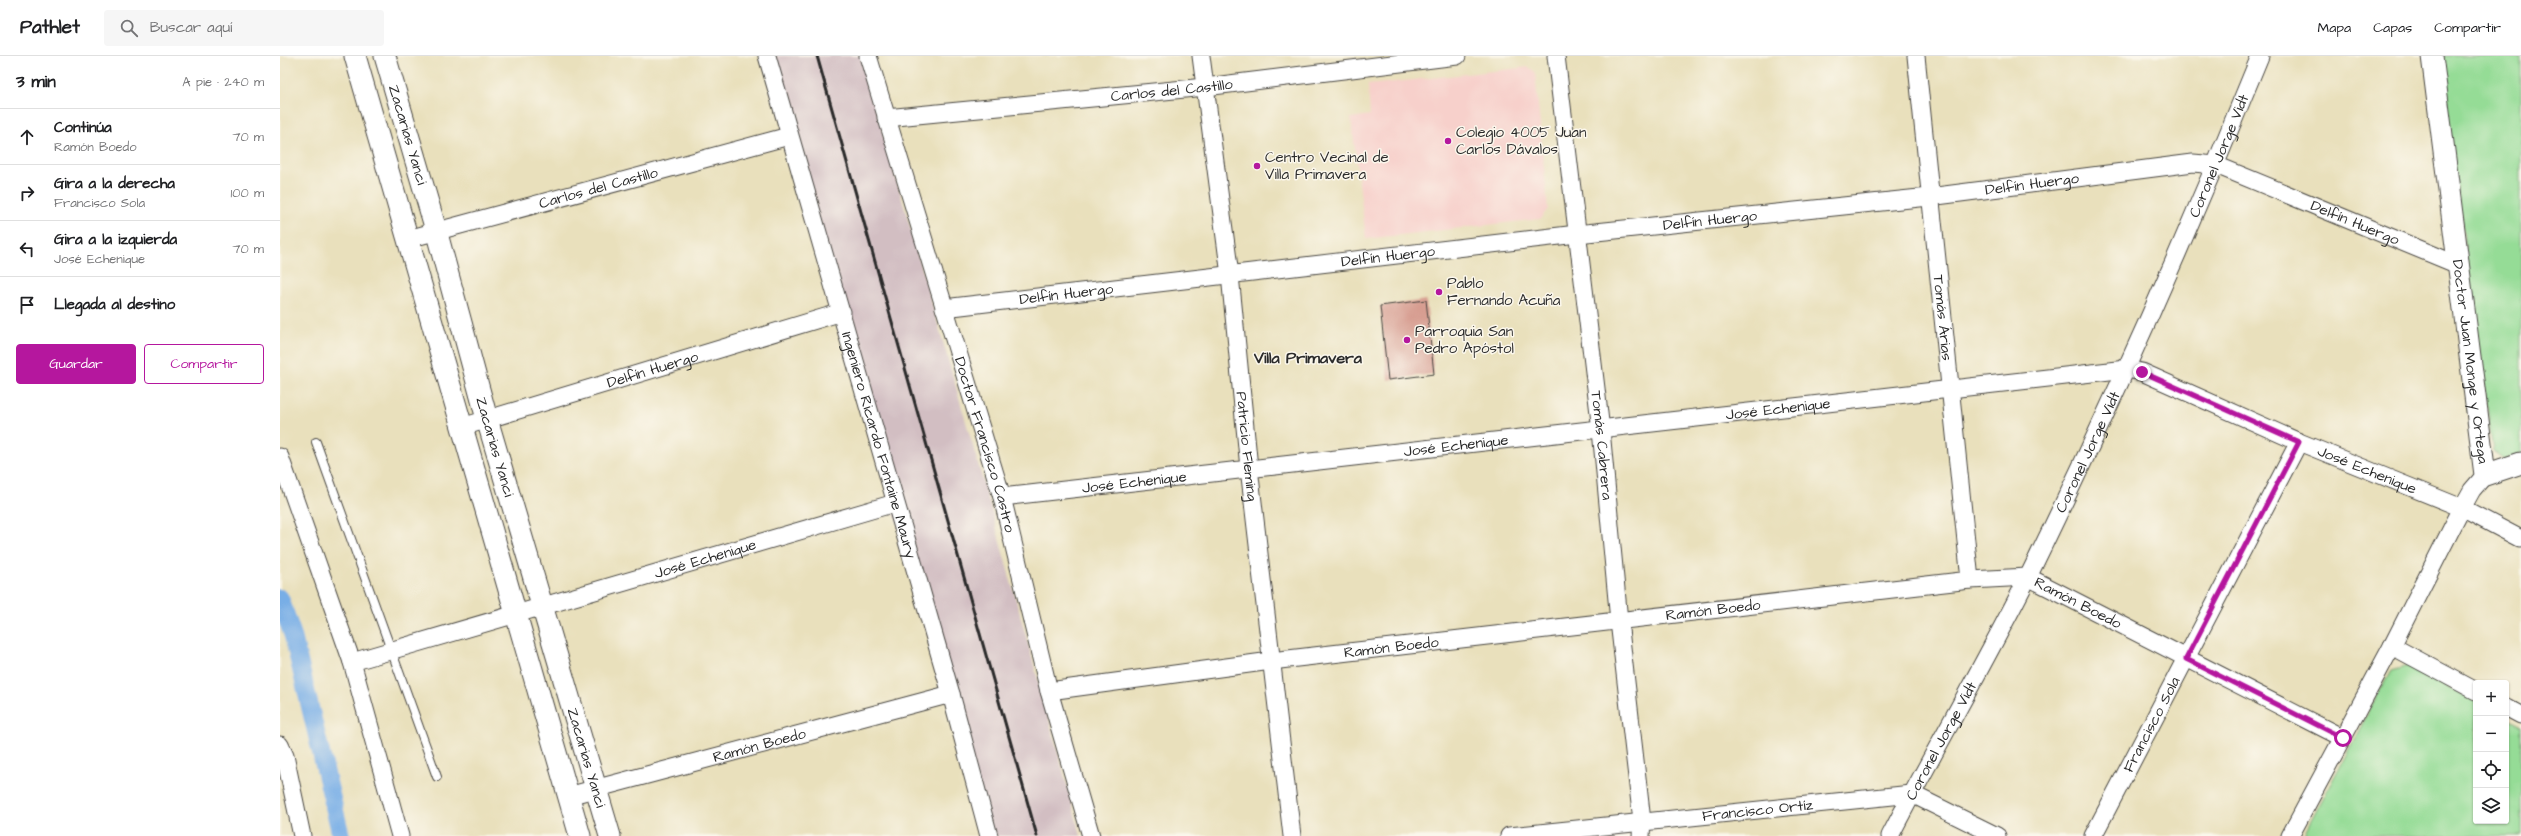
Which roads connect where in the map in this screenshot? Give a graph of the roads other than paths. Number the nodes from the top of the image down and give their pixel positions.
1 (355, 56) edge
2 (385, 56) edge
3 (767, 56) edge
4 (868, 56) edge
5 (1201, 56) edge
6 (1457, 56) edge
7 (1556, 56) edge
8 (1916, 56) edge
9 (2260, 56) edge
10 (2432, 56) edge
11 (1205, 87) junction
12 (886, 118) junction
13 (789, 136) junction
14 (2216, 165) junction
15 (1929, 196) junction
16 (436, 230) junction
17 (1577, 234) junction
18 (408, 239) junction
19 (2458, 265) junction
20 (1230, 275) junction
21 (944, 308) junction
22 (842, 312) junction
23 (2127, 369) junction
24 (1951, 390) junction
25 (487, 419) junction
26 (462, 428) junction
27 (1601, 430) junction
28 (316, 442) dead end
29 (2299, 442) junction
30 (280, 457) edge
31 (2521, 463) edge
32 (1249, 468) junction
33 (2484, 476) junction
34 (1002, 497) junction
35 (895, 503) junction
36 (2462, 508) junction
37 (2521, 539) edge
38 (2028, 577) junction
39 (1970, 580) junction
40 (544, 608) junction
41 (516, 615) junction
42 (1619, 621) junction
43 (2392, 646) junction
44 (391, 651) junction
45 (2186, 659) junction
46 (1271, 661) junction
47 (352, 662) junction
48 (2473, 689) edge
49 (1049, 691) junction
50 (951, 694) junction
51 (2509, 709) edge
52 (2521, 715) edge
53 (2343, 738) junction
54 (280, 745) edge
55 (437, 777) dead end
56 (597, 788) junction
57 (1912, 794) junction
58 (568, 796) junction
59 (1642, 828) edge
60 (302, 836) edge
61 (400, 836) edge
62 (580, 836) edge
63 (610, 836) edge
64 (988, 836) edge
65 (1091, 836) edge
66 (1292, 836) edge
67 (1509, 836) edge
68 (1890, 836) edge
69 (1997, 836) edge
70 (2093, 836) edge
71 (2290, 836) edge

1 - 18 street, Zacarias Yanci
2 - 16 street, Zacarias Yanci
3 - 13 street, Ingeniero Ricardo Fontaine Maury
4 - 12 street, Doctor Francisco Castro
5 - 11 street, Patricio Fleming
6 - 11 street, Carlos del Castillo
7 - 17 street, Tomás Cabrera
8 - 15 street, Tomás Árias
9 - 14 street, Coronel Jorge Vidt
10 - 19 street, Doctor Juan Monge y Ortega
11 - 12 street, Carlos del Castillo
11 - 20 street, Patricio Fleming
12 - 21 street, Doctor Francisco Castro
13 - 16 street, Carlos del Castillo
13 - 22 street, Ingeniero Ricardo Fontaine Maury
14 - 15 street, Delfín Huergo
14 - 19 street, Delfín Huergo
14 - 23 street, Coronel Jorge Vidt
15 - 17 street, Delfín Huergo
15 - 24 street, Tomás Árias
16 - 18 street, Carlos del Castillo
16 - 25 street, Zacarias Yanci
17 - 20 street, Delfín Huergo
17 - 27 street, Tomás Cabrera
18 - 26 street, Zacarias Yanci
19 - 33 street, Doctor Juan Monge y Ortega
20 - 21 street, Delfín Huergo
20 - 32 street, Patricio Fleming
21 - 34 street, Doctor Francisco Castro
22 - 25 street, Delfín Huergo
22 - 35 street, Ingeniero Ricardo Fontaine Maury
23 - 24 street, José Echenique
23 - 29 street, José Echenique
23 - 38 street, Coronel Jorge Vidt
24 - 27 street, José Echenique
24 - 39 street, Tomás Árias
25 - 26 street, Delfín Huergo
25 - 40 street, Zacarias Yanci
26 - 41 street, Zacarias Yanci
27 - 32 street, José Echenique
27 - 42 street, Tomás Cabrera
28 - 44 lane
29 - 36 street, José Echenique
29 - 45 street, Francisco Sola
30 - 47 street
31 - 33 street
32 - 34 street, José Echenique
32 - 46 street, Patricio Fleming
33 - 36 street, Doctor Juan Monge y Ortega
34 - 49 street, Doctor Francisco Castro
35 - 40 street, José Echenique
35 - 50 street, Ingeniero Ricardo Fontaine Maury
36 - 37 street, José Echenique
36 - 43 street, Doctor Juan Monge y Ortega
38 - 39 street, Ramón Boedo
38 - 45 street, Ramón Boedo
38 - 57 street, Coronel Jorge Vidt
39 - 42 street, Ramón Boedo
40 - 41 street, José Echenique
40 - 56 street, Zacarias Yanci
41 - 44 street, José Echenique
41 - 58 street, Zacarias Yanci
42 - 46 street, Ramón Boedo
42 - 59 street, Tomás Cabrera
43 - 48 street
43 - 53 street, Doctor Juan Monge y Ortega
44 - 47 street, José Echenique
44 - 55 lane
45 - 53 street, Ramón Boedo
45 - 70 street, Francisco Sola
46 - 49 street, Ramón Boedo
46 - 66 street, Patricio Fleming
47 - 61 street
49 - 65 street, Doctor Francisco Castro
50 - 56 street, Ramón Boedo
50 - 64 street, Ingeniero Ricardo Fontaine Maury
51 - 52 street
53 - 71 street, Doctor Juan Monge y Ortega
54 - 60 street
56 - 58 street, Ramón Boedo
56 - 63 street, Zacarias Yanci
57 - 59 street, Francisco Ortíz
57 - 68 street, Coronel Jorge Vidt
57 - 69 street
58 - 62 street, Zacarias Yanci
59 - 67 street, Francisco Ortíz

